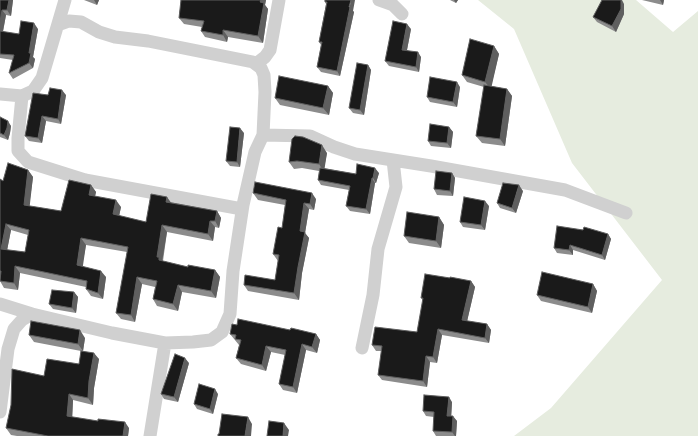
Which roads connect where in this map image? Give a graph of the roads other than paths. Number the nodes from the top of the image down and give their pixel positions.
1 (65, 0) edge
2 (279, 0) edge
3 (379, 0) edge
4 (402, 14) dead end
5 (58, 25) junction
6 (256, 64) junction
7 (0, 94) edge
8 (22, 96) junction
9 (263, 134) junction
10 (393, 160) junction
11 (242, 209) junction
12 (626, 213) dead end
13 (0, 304) edge
14 (32, 314) junction
15 (165, 343) junction
16 (362, 348) dead end
17 (0, 412) edge
18 (150, 436) edge

1 - 5 street
2 - 6 street
3 - 4 street
5 - 6 street
5 - 8 street
6 - 9 street
7 - 8 street
8 - 11 street
9 - 10 street
9 - 11 street
10 - 12 street
10 - 16 street
11 - 15 street
13 - 14 street
14 - 15 street
14 - 17 street
15 - 18 street

